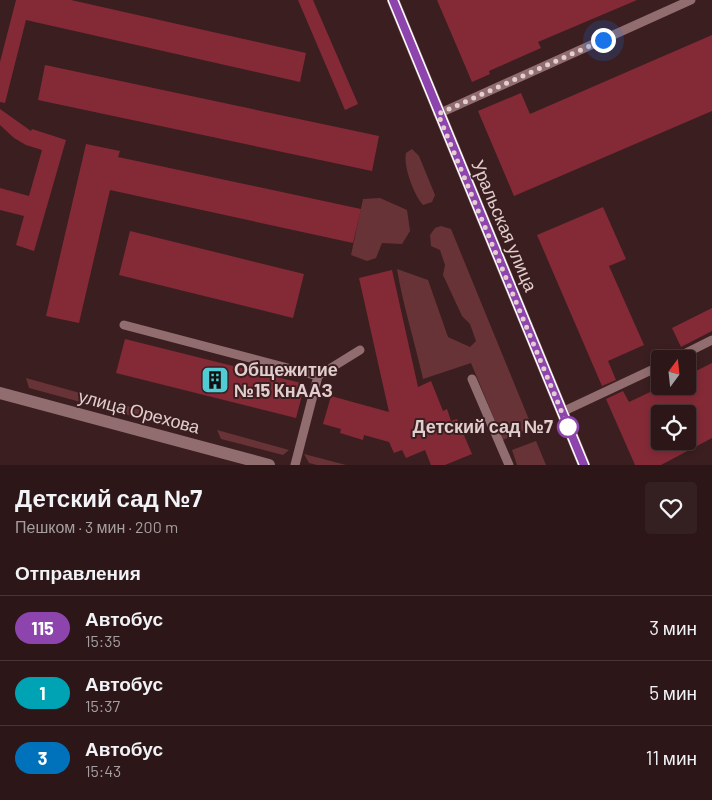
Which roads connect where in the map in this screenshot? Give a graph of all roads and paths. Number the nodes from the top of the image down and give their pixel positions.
1 (392, 0) edge
2 (691, 0) edge
3 (438, 114) junction
4 (124, 325) dead end
5 (712, 340) edge
6 (360, 350) dead end
7 (692, 350) edge
8 (651, 370) edge
9 (318, 376) junction
10 (472, 379) dead end
11 (0, 393) edge
12 (562, 412) junction
13 (269, 465) edge
14 (295, 465) edge
15 (509, 465) edge
16 (584, 465) edge

1 - 3 street, Уральская улица
2 - 3 lane
3 - 12 street, Уральская улица
4 - 9 lane
5 - 7 lane
6 - 9 lane
8 - 12 lane
9 - 14 lane
10 - 15 lane
11 - 13 street, улица Орехова
12 - 16 street, Уральская улица

